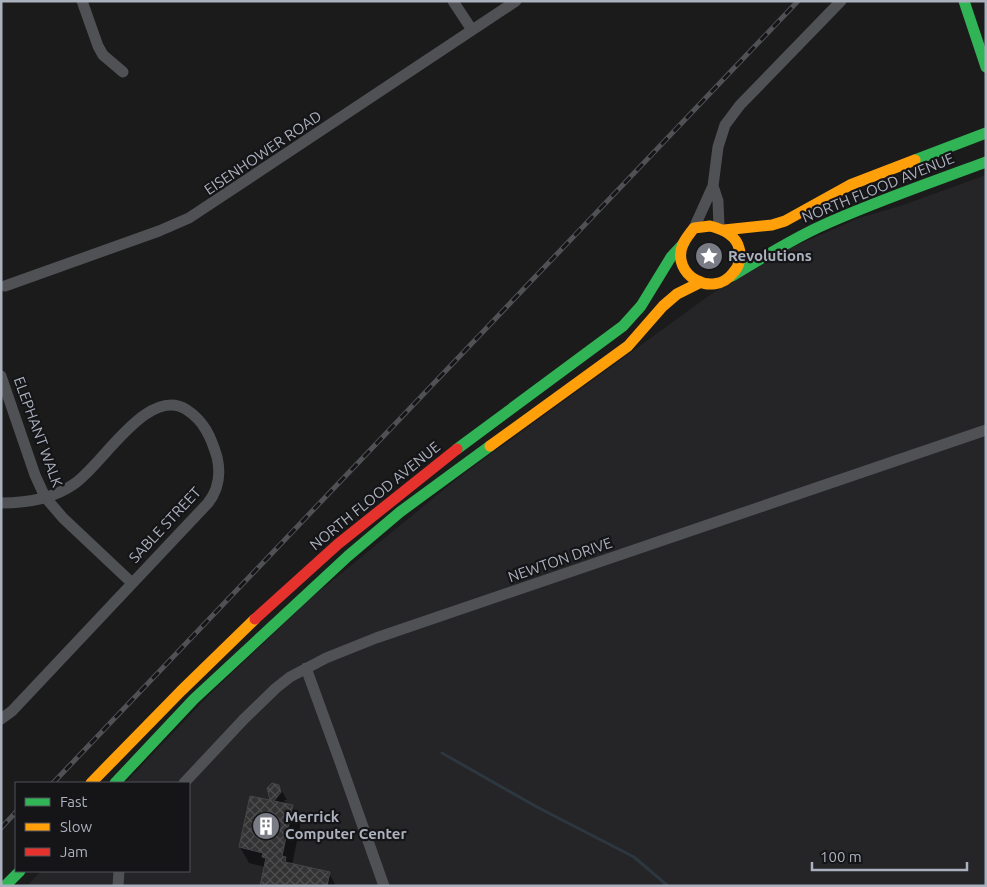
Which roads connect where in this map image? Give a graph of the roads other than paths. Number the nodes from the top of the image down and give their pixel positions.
1 (82, 1) edge
2 (453, 1) edge
3 (516, 1) edge
4 (841, 1) edge
5 (964, 1) edge
6 (472, 30) junction
7 (986, 67) edge
8 (123, 72) dead end
9 (986, 133) edge
10 (986, 162) edge
11 (713, 186) junction
12 (694, 228) junction
13 (721, 229) junction
14 (684, 243) junction
15 (732, 276) junction
16 (699, 283) junction
17 (4, 286) dead end
18 (1, 376) edge
19 (986, 430) edge
20 (45, 497) junction
21 (1, 503) edge
22 (132, 583) junction
23 (306, 668) junction
24 (1, 719) edge
25 (92, 782) edge
26 (116, 782) edge
27 (185, 782) edge
28 (19, 872) edge
29 (119, 872) edge
30 (5, 886) edge
31 (118, 886) edge
32 (384, 886) edge

1 - 8 street
2 - 6 street
3 - 6 street, EISENHOWER ROAD
4 - 11 street
5 - 7 main road
6 - 17 street, EISENHOWER ROAD
9 - 13 main road, NORTH FLOOD AVENUE
10 - 15 main road, NORTH FLOOD AVENUE
11 - 12 street
11 - 13 street
12 - 13 main road
12 - 14 main road
13 - 15 main road
14 - 16 main road
14 - 25 main road, NORTH FLOOD AVENUE
15 - 16 main road
16 - 26 main road, NORTH FLOOD AVENUE
18 - 20 street, ELEPHANT WALK
19 - 23 street, NEWTON DRIVE
20 - 21 street, SABLE STREET
20 - 22 street, ELEPHANT WALK
20 - 22 street, SABLE STREET
22 - 24 street, SABLE STREET
23 - 27 street, NEWTON DRIVE
23 - 32 street
28 - 30 main road
29 - 31 street

